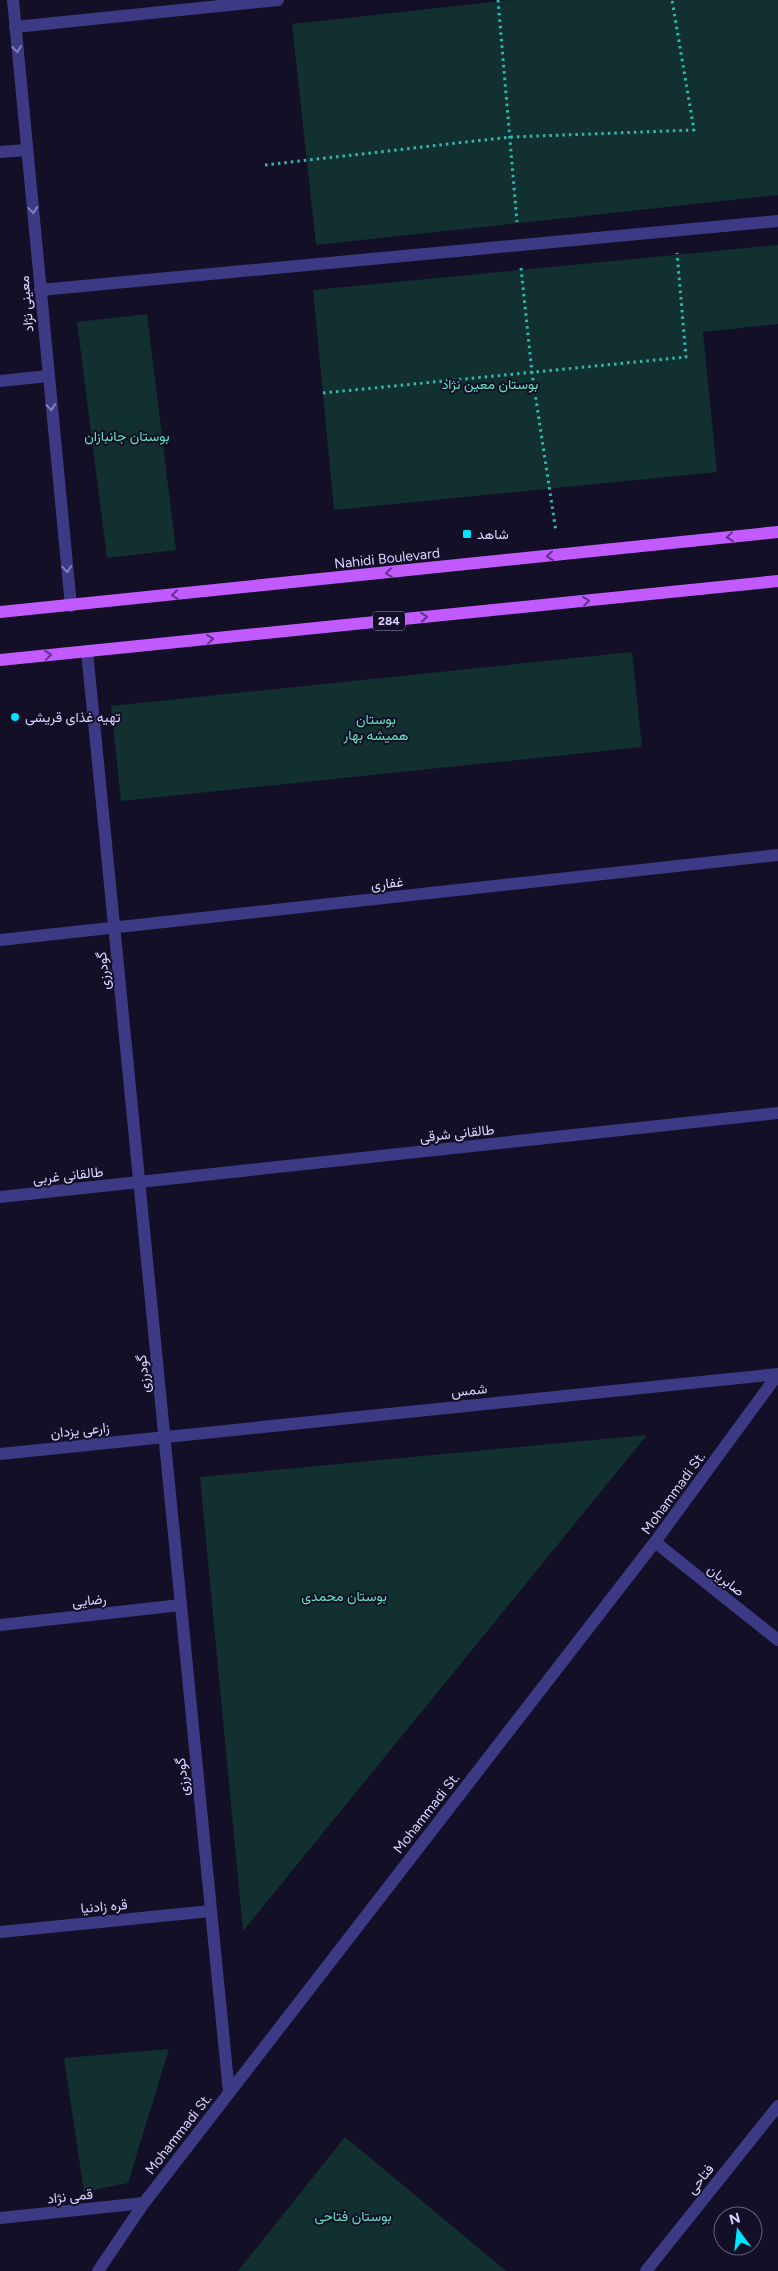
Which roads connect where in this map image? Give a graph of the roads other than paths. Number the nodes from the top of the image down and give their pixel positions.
1 (12, 0) edge
2 (278, 0) edge
3 (15, 27) junction
4 (27, 150) junction
5 (0, 152) edge
6 (778, 221) edge
7 (40, 290) junction
8 (48, 376) junction
9 (0, 381) edge
10 (778, 532) edge
11 (778, 581) edge
12 (71, 606) junction
13 (0, 612) edge
14 (86, 651) junction
15 (0, 660) edge
16 (778, 855) edge
17 (114, 928) junction
18 (0, 940) edge
19 (778, 1113) edge
20 (139, 1183) junction
21 (0, 1197) edge
22 (778, 1374) edge
23 (164, 1436) junction
24 (0, 1454) edge
25 (655, 1542) junction
26 (181, 1605) junction
27 (0, 1625) edge
28 (778, 1640) edge
29 (211, 1911) junction
30 (0, 1932) edge
31 (229, 2093) junction
32 (778, 2106) edge
33 (144, 2203) junction
34 (0, 2218) edge
35 (98, 2271) edge
36 (646, 2271) edge

1 - 3 street, معینی نژاد
2 - 3 street
3 -> 4 street, معینی نژاد
4 - 5 street
4 -> 7 street, معینی نژاد
6 - 7 street
7 - 8 street, معینی نژاد
8 - 9 street
8 -> 12 street, معینی نژاد
10 -> 12 main road, Nahidi Boulevard
14 -> 11 main road, 284
12 - 13 main road, Nahidi Boulevard
15 -> 14 main road, 284
14 - 17 street, گودرزی
16 - 17 street, غفاری
17 - 18 street, غفاری
17 - 20 street, گودرزی
19 - 20 street, طالقانی شرقی
20 - 21 street, طالقانی غربی
20 - 23 street, گودرزی
22 - 23 street, شمس
22 - 25 street, Mohammadi St.
23 - 24 street, زارعی یزدان
23 - 26 street, گودرزی
25 - 28 street, صابریان
25 - 31 street, Mohammadi St.
26 - 27 street, رضایی
26 - 29 street, گودرزی
29 - 30 street, قره زادنیا
29 - 31 street, گودرزی
31 - 33 street, Mohammadi St.
32 - 36 street, فتاحی
33 - 34 street, قمی نژاد
33 - 35 street, Mohammadi St.

